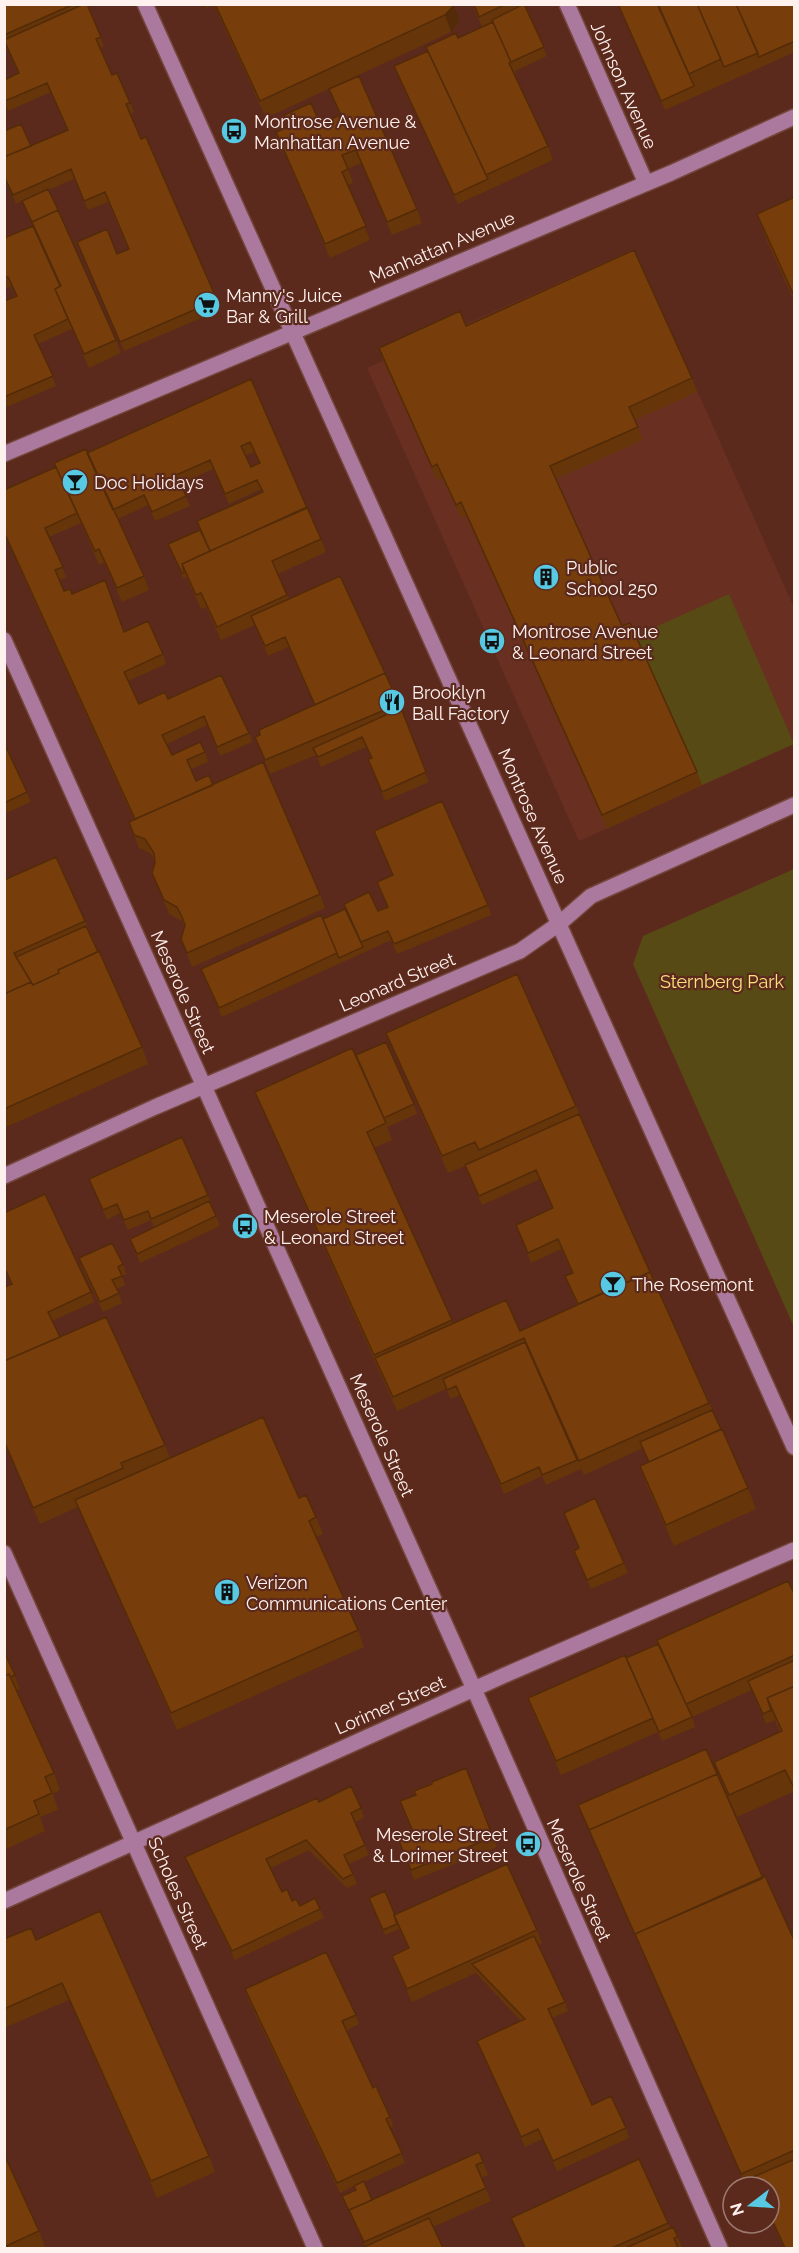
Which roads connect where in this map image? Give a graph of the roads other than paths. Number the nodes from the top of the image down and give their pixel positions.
1 (145, 4) edge
2 (567, 4) edge
3 (795, 117) edge
4 (645, 181) junction
5 (293, 331) junction
6 (4, 454) edge
7 (4, 640) edge
8 (795, 805) edge
9 (560, 923) junction
10 (204, 1087) junction
11 (4, 1176) edge
12 (795, 1447) edge
13 (795, 1550) edge
14 (4, 1553) edge
15 (474, 1689) junction
16 (134, 1842) junction
17 (4, 1901) edge
18 (315, 2248) edge
19 (720, 2248) edge

1 - 5 street, Montrose Avenue
2 - 4 street, Johnson Avenue
3 - 4 street, Manhattan Avenue
4 - 5 street, Manhattan Avenue
5 - 6 street, Manhattan Avenue
5 - 9 street, Montrose Avenue
7 - 10 street, Meserole Street
8 - 9 street, Leonard Street
9 - 10 street, Leonard Street
9 - 12 street, Montrose Avenue
10 - 11 street, Leonard Street
10 - 15 street, Meserole Street
13 - 15 street, Lorimer Street
14 - 16 street, Scholes Street
15 - 16 street, Lorimer Street
15 - 19 street, Meserole Street
16 - 17 street, Lorimer Street
16 - 18 street, Scholes Street

